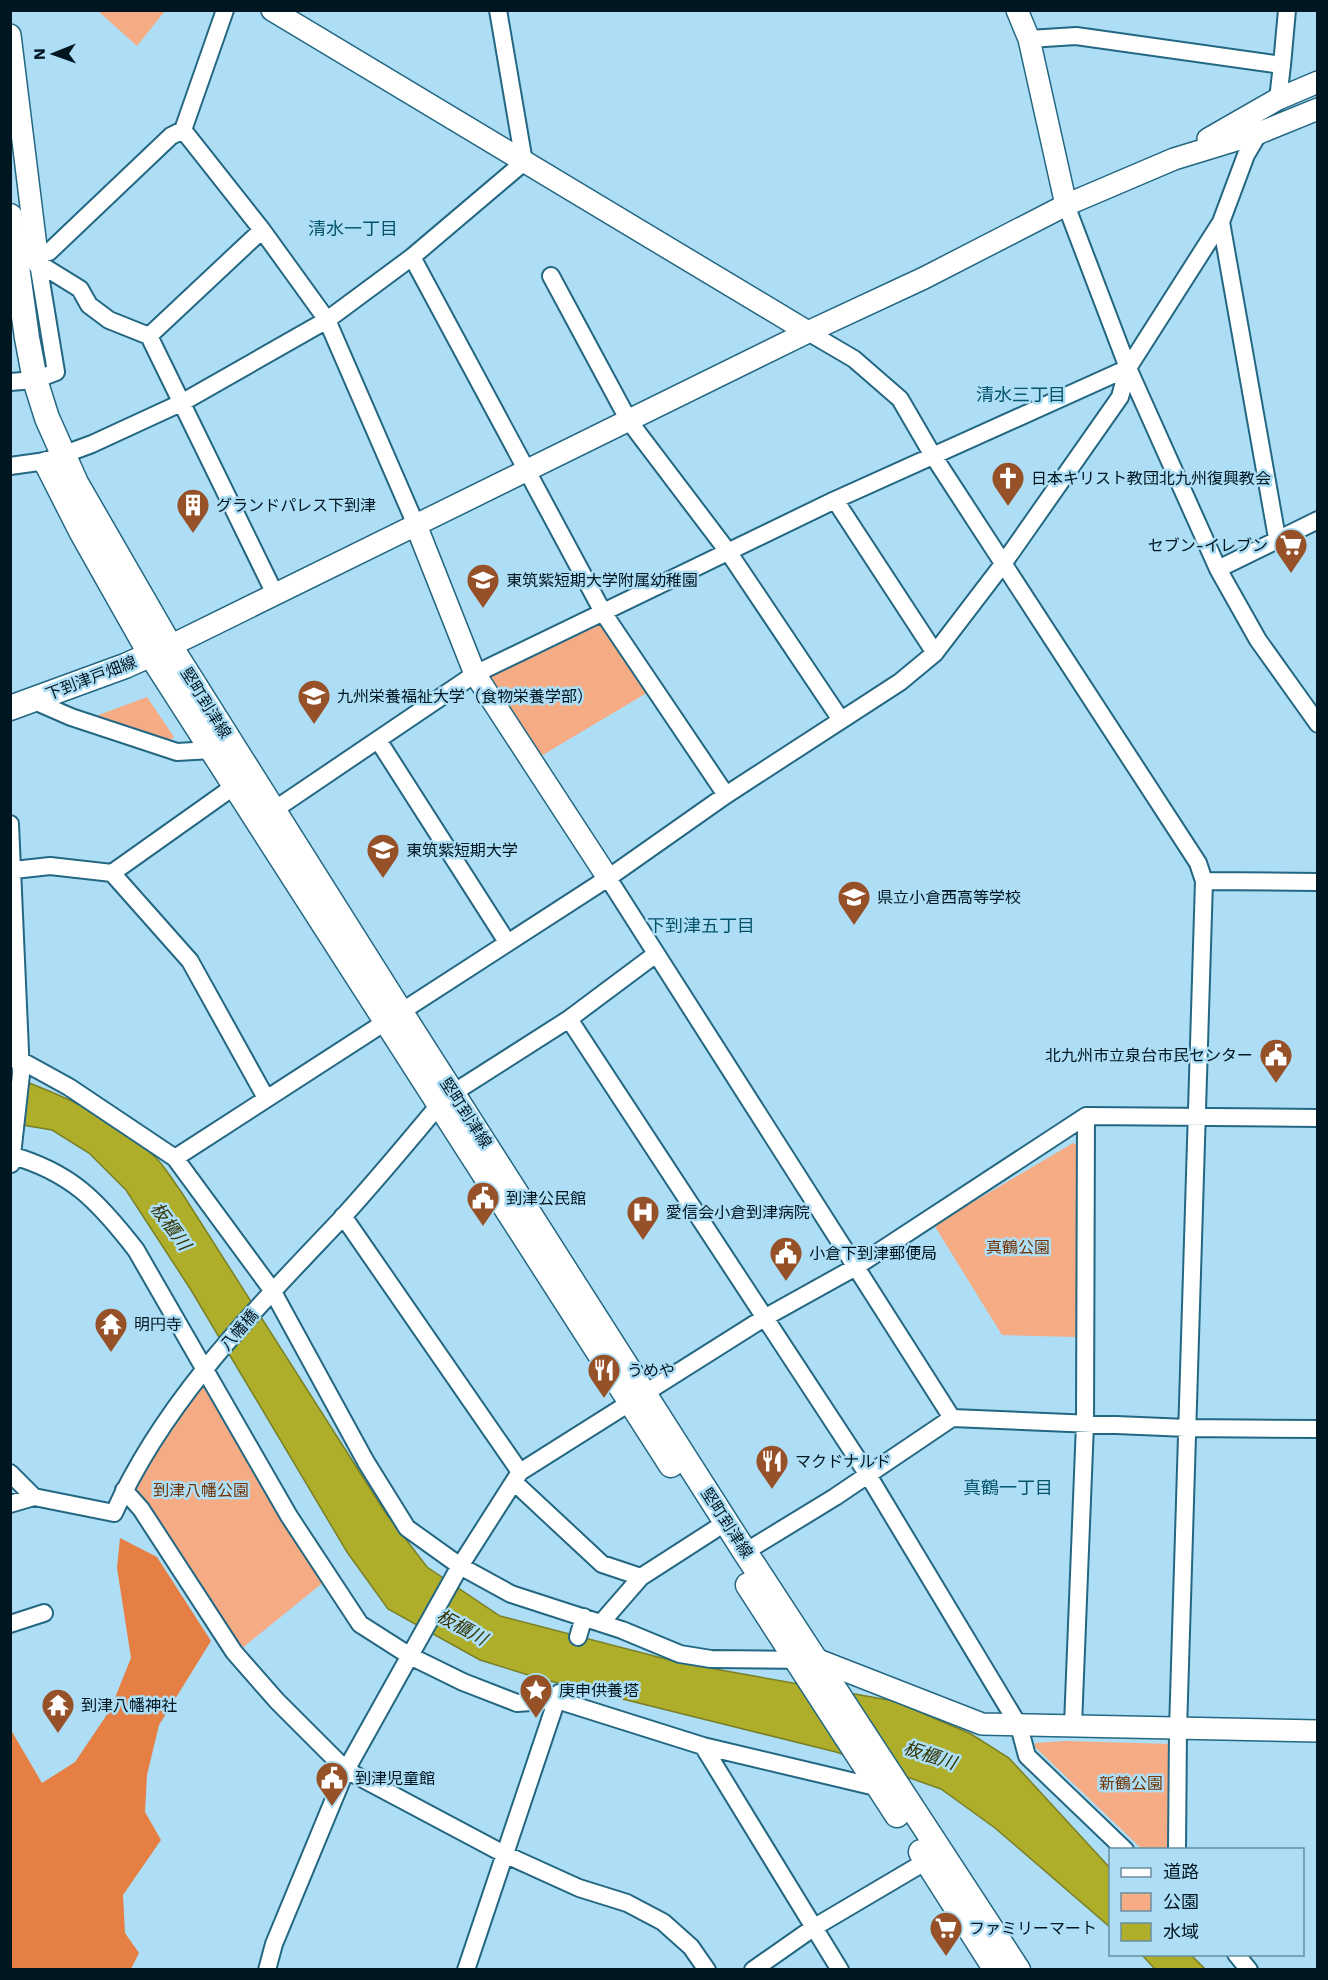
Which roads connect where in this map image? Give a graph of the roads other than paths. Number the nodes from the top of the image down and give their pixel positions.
1 (225, 10) edge
2 (272, 10) edge
3 (498, 10) edge
4 (1017, 10) edge
5 (1287, 10) edge
6 (10, 35) edge
7 (1029, 39) junction
8 (1282, 65) junction
9 (1317, 82) edge
10 (1317, 97) edge
11 (1278, 99) junction
12 (1317, 109) edge
13 (1257, 122) junction
14 (183, 130) junction
15 (524, 162) junction
16 (1066, 205) junction
17 (10, 216) edge
18 (1221, 222) junction
19 (261, 230) junction
20 (412, 257) junction
21 (38, 259) junction
22 (551, 276) dead end
23 (327, 320) junction
24 (808, 332) junction
25 (149, 336) junction
26 (10, 338) edge
27 (1128, 368) junction
28 (22, 382) edge
29 (183, 402) junction
30 (629, 422) junction
31 (932, 454) junction
32 (54, 459) junction
33 (10, 466) edge
34 (529, 471) junction
35 (835, 500) junction
36 (1317, 520) edge
37 (416, 525) junction
38 (1276, 538) junction
39 (729, 553) junction
40 (1003, 564) junction
41 (1218, 569) junction
42 (275, 594) junction
43 (604, 614) junction
44 (161, 650) junction
45 (935, 653) junction
46 (475, 674) junction
47 (18, 701) edge
48 (841, 720) junction
49 (1317, 724) edge
50 (378, 740) junction
51 (212, 750) junction
52 (236, 785) junction
53 (726, 795) junction
54 (274, 810) junction
55 (10, 824) edge
56 (12, 872) edge
57 (112, 873) junction
58 (608, 878) junction
59 (1204, 881) junction
60 (1317, 882) edge
61 (507, 942) junction
62 (656, 954) junction
63 (393, 1016) junction
64 (569, 1018) junction
65 (17, 1064) edge
66 (266, 1098) junction
67 (446, 1099) junction
68 (1086, 1116) junction
69 (1198, 1117) junction
70 (1317, 1118) edge
71 (12, 1154) edge
72 (174, 1158) junction
73 (343, 1216) junction
74 (854, 1268) junction
75 (268, 1296) junction
76 (764, 1318) junction
77 (209, 1364) junction
78 (637, 1397) junction
79 (952, 1418) junction
80 (1085, 1424) junction
81 (1187, 1428) junction
82 (1317, 1429) edge
83 (10, 1473) edge
84 (868, 1475) junction
85 (517, 1477) junction
86 (124, 1490) junction
87 (34, 1497) junction
88 (10, 1504) edge
89 (714, 1530) junction
90 (746, 1552) junction
91 (460, 1566) junction
92 (640, 1577) junction
93 (44, 1612) dead end
94 (584, 1617) junction
95 (600, 1623) junction
96 (10, 1624) edge
97 (578, 1637) dead end
98 (410, 1656) junction
99 (812, 1667) junction
100 (559, 1695) junction
101 (1073, 1725) junction
102 (1019, 1726) junction
103 (1178, 1730) junction
104 (1317, 1731) edge
105 (703, 1746) junction
106 (346, 1770) junction
107 (888, 1786) junction
108 (1123, 1848) edge
109 (1177, 1848) edge
110 (504, 1854) junction
111 (934, 1856) junction
112 (813, 1928) junction
113 (1238, 1956) edge
114 (267, 1970) edge
115 (466, 1970) edge
116 (706, 1970) edge
117 (753, 1970) edge
118 (840, 1970) edge
119 (996, 1970) edge
120 (1018, 1970) edge
121 (1249, 1970) edge

1 - 14 street
2 - 15 street
3 - 15 street
4 - 7 street
5 - 8 street
6 - 21 street
7 - 8 street
7 - 16 street
8 - 11 street
9 - 11 street
10 - 13 street
11 - 13 street
12 - 13 street
13 - 16 street
13 - 18 street
14 - 19 street
14 - 21 street
15 - 20 street
15 - 24 street
16 - 24 street
16 - 27 street
17 - 28 main road, 堅町到津線
18 - 27 street
18 - 38 street
19 - 23 street
19 - 25 street
20 - 23 street
20 - 34 street
21 - 25 street
21 - 28 street
22 - 30 street
23 - 29 street
23 - 37 street
24 - 30 street
24 - 31 street
25 - 29 street
26 - 28 main road, 堅町到津線
27 - 31 street
27 - 40 street
27 - 41 street
28 - 32 main road, 堅町到津線
29 - 32 street
29 - 42 street
30 - 34 street
30 - 39 street
31 - 35 street
31 - 40 street
32 - 33 street
32 - 44 main road, 堅町到津線
34 - 37 street
34 - 43 street
35 - 39 street
35 - 45 street
36 - 38 street
37 - 42 street
37 - 46 street
38 - 41 street
39 - 43 street
39 - 48 street
40 - 45 street
40 - 59 street
41 - 49 street
42 - 44 street
43 - 46 street
43 - 53 street
44 - 47 main road, 下到津戸畑線
44 - 51 main road, 堅町到津線
44 - 54 main road, 堅町到津線
45 - 48 street
46 - 50 street
46 - 58 street
47 - 51 street
48 - 53 street
50 - 54 street
50 - 61 street
51 - 52 main road, 堅町到津線
52 - 57 street
52 - 63 main road, 堅町到津線
53 - 58 street
54 - 63 main road, 堅町到津線
55 - 56 street
56 - 57 street
56 - 65 street
57 - 66 street
58 - 61 street
58 - 62 street
59 - 60 street
59 - 69 street
61 - 63 street
62 - 64 street, 八幡橋
62 - 74 street
63 - 66 street
63 - 67 main road, 堅町到津線
64 - 67 street, 八幡橋
64 - 76 street
65 - 71 street
65 - 72 street
66 - 72 street
67 - 73 street, 八幡橋
67 - 78 main road, 堅町到津線
68 - 69 street
68 - 74 street
68 - 80 street
69 - 70 street
69 - 81 street
71 - 77 street
72 - 75 street
73 - 75 street, 八幡橋
73 - 85 street
74 - 76 street
74 - 79 street
75 - 77 street, 八幡橋
75 - 91 street
76 - 78 street
76 - 84 street
77 - 86 street, 八幡橋
77 - 98 street
78 - 85 street
78 - 89 main road, 堅町到津線
78 - 90 main road, 堅町到津線
79 - 80 street
79 - 84 street
80 - 81 street
80 - 101 street
81 - 82 street
81 - 103 street
83 - 87 street
84 - 90 street
84 - 102 street
85 - 91 street
85 - 92 street
86 - 87 street, 八幡橋
86 - 106 street
87 - 88 street
89 - 92 street
89 - 99 main road, 堅町到津線
90 - 99 main road, 堅町到津線
91 - 94 street
91 - 98 street
92 - 95 street
93 - 96 street
94 - 95 street
94 - 97 street
95 - 99 street
98 - 100 street
98 - 106 street
99 - 102 street
99 - 107 main road, 堅町到津線
99 - 107 main road, 堅町到津線
100 - 105 street
100 - 110 street
101 - 102 street
101 - 103 street
102 - 108 street
103 - 104 street
103 - 109 street
105 - 107 street
105 - 112 street
106 - 110 street
106 - 114 street
107 - 111 main road, 堅町到津線
110 - 115 street
110 - 116 street
111 - 112 street
111 - 119 main road, 堅町到津線
111 - 120 main road, 堅町到津線
112 - 117 street
112 - 118 street
113 - 121 street

